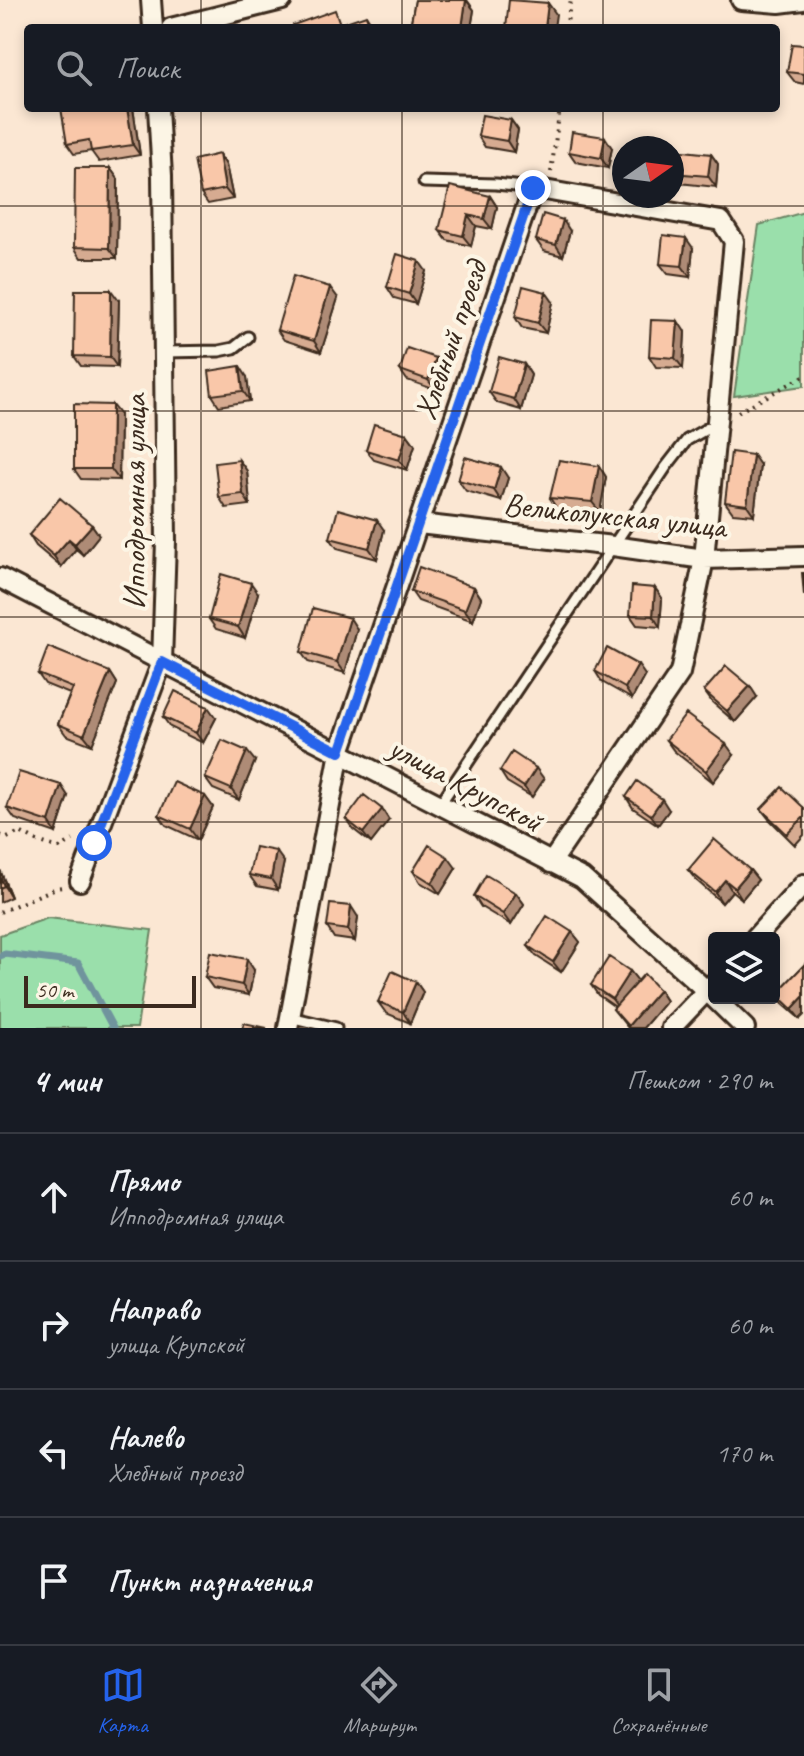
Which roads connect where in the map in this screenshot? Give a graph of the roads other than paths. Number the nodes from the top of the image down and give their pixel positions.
1 (151, 0) edge
2 (282, 0) edge
3 (741, 0) edge
4 (803, 0) edge
5 (153, 24) edge
6 (187, 24) edge
7 (158, 112) edge
8 (424, 182) dead end
9 (541, 190) junction
10 (248, 337) dead end
11 (163, 352) junction
12 (718, 422) junction
13 (419, 524) junction
14 (613, 546) junction
15 (804, 556) edge
16 (704, 559) junction
17 (0, 578) edge
18 (162, 662) junction
19 (340, 752) junction
20 (440, 804) junction
21 (551, 863) junction
22 (80, 881) road end
23 (804, 884) edge
24 (760, 932) edge
25 (708, 985) edge
26 (708, 989) edge
27 (725, 1004) edge
28 (289, 1022) edge
29 (336, 1028) edge
30 (671, 1028) edge
31 (745, 1028) edge

1 - 5 street
2 - 6 street
3 - 4 street
7 - 11 street, Ипподромная улица
8 - 9 lane
9 - 12 street
9 - 13 street, Хлебный проезд
10 - 11 lane
11 - 18 street, Ипподромная улица
12 - 14 lane
12 - 16 street
13 - 14 street, Великолукская улица
13 - 19 street, Хлебный проезд
14 - 16 street, Великолукская улица
14 - 20 lane
15 - 16 street, Великолукская улица
16 - 21 street
17 - 18 street, улица Крупской
18 - 19 street, улица Крупской
18 - 22 street, Ипподромная улица
19 - 20 street, улица Крупской
19 - 28 street, Хлебный проезд
20 - 21 street, улица Крупской
21 - 25 street, улица Крупской
23 - 24 street
26 - 30 street
27 - 31 street, улица Крупской
28 - 29 lane

